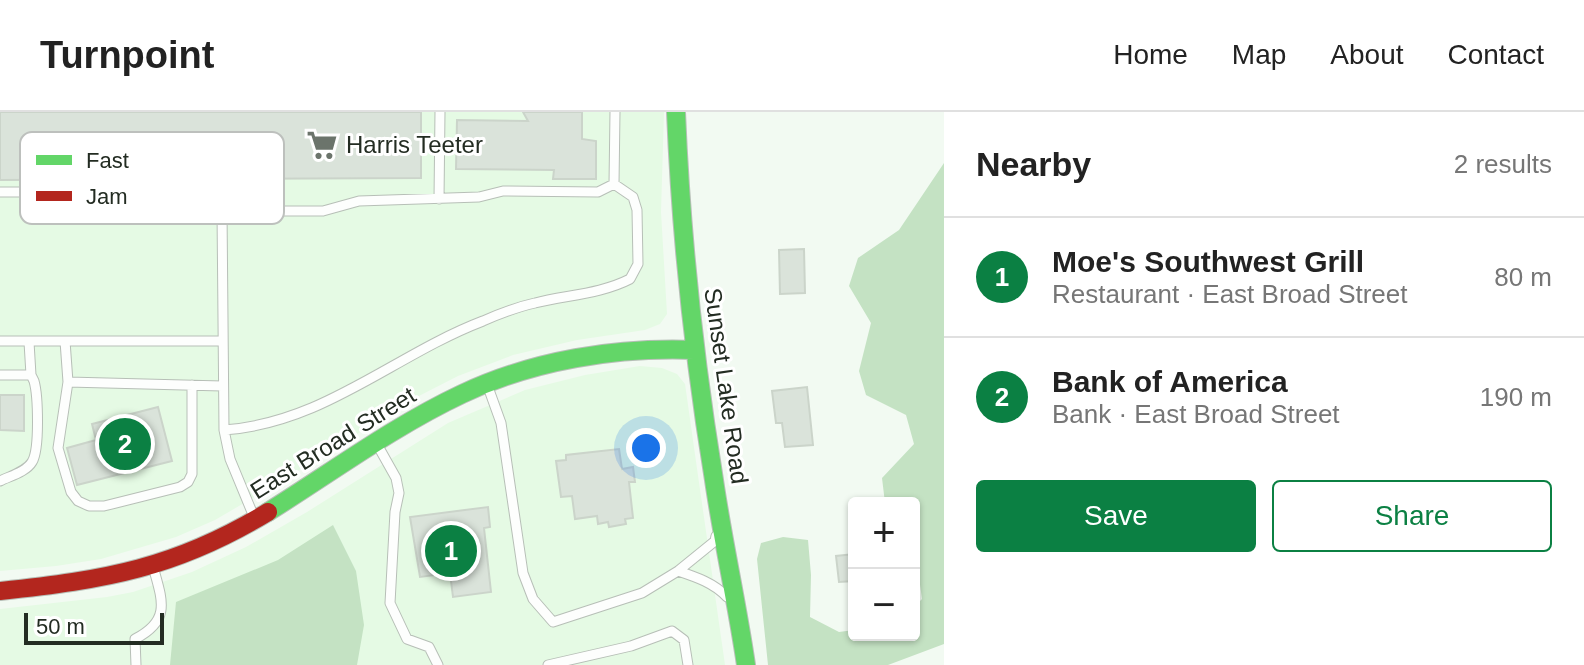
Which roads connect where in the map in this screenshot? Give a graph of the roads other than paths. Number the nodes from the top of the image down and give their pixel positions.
1 (440, 112) edge
2 (615, 112) edge
3 (676, 112) edge
4 (614, 184) junction
5 (439, 199) junction
6 (284, 211) edge
7 (222, 224) edge
8 (0, 341) edge
9 (65, 341) junction
10 (222, 341) junction
11 (29, 342) junction
12 (695, 350) junction
13 (0, 375) edge
14 (31, 375) junction
15 (68, 382) junction
16 (486, 384) junction
17 (192, 385) junction
18 (222, 386) junction
19 (224, 430) junction
20 (376, 443) junction
21 (0, 481) edge
22 (256, 520) junction
23 (721, 522) junction
24 (153, 566) junction
25 (678, 571) junction
26 (0, 591) edge
27 (737, 608) junction
28 (136, 665) edge
29 (438, 665) edge
30 (548, 665) edge
31 (688, 665) edge
32 (746, 665) edge

1 - 5 lane
2 - 4 lane
3 - 12 main road, Sunset Lake Road
4 - 5 lane
4 - 19 lane
5 - 6 lane
7 - 10 lane
8 - 11 lane
9 - 10 lane
9 - 11 lane
9 - 15 lane
10 - 18 lane
11 - 14 lane
12 - 16 main road, East Broad Street
12 - 23 main road, Sunset Lake Road
13 - 14 lane
14 - 21 lane
15 - 17 lane
15 - 17 lane
16 - 20 main road, East Broad Street
16 - 25 lane
17 - 18 lane
18 - 19 lane
19 - 22 lane
20 - 22 main road, East Broad Street
20 - 29 lane
22 - 24 main road, East Broad Street
23 - 25 lane
23 - 27 main road, Sunset Lake Road
24 - 26 main road, East Broad Street
24 - 28 lane
25 - 27 lane
27 - 32 main road, Sunset Lake Road
30 - 31 lane

